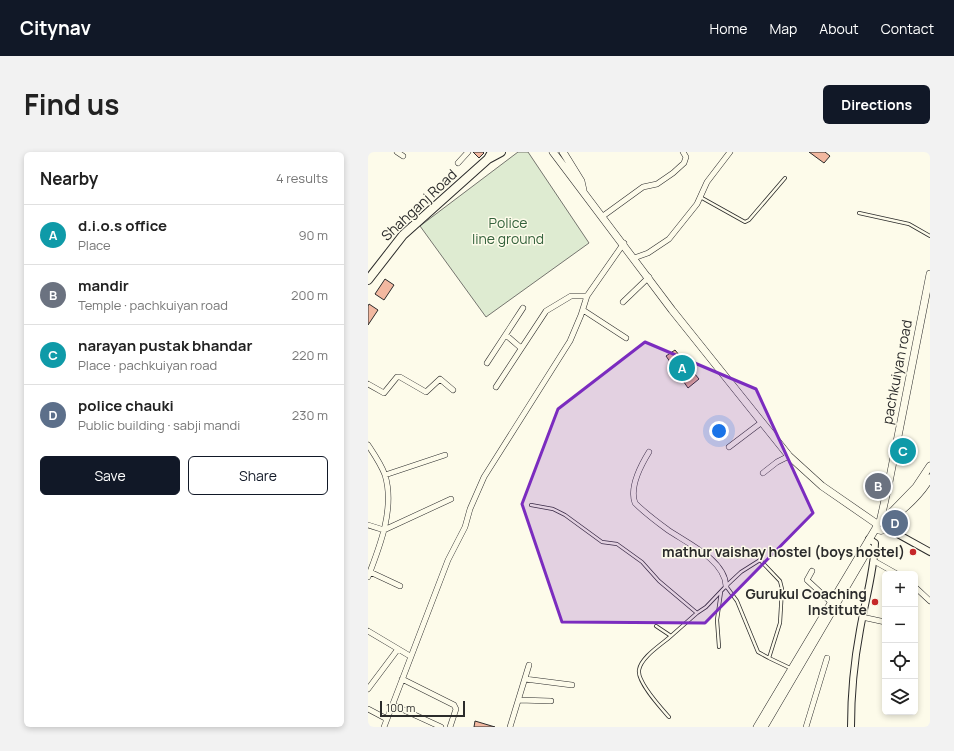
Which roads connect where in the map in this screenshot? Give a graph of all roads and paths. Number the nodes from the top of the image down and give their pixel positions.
1 (398, 152) edge
2 (468, 152) edge
3 (501, 152) edge
4 (553, 152) edge
5 (563, 152) edge
6 (683, 152) edge
7 (730, 152) edge
8 (491, 154) edge
9 (402, 156) dead end
10 (458, 163) dead end
11 (785, 178) dead end
12 (583, 190) junction
13 (702, 198) junction
14 (859, 213) dead end
15 (603, 216) junction
16 (930, 236) edge
17 (624, 243) junction
18 (634, 258) junction
19 (930, 274) edge
20 (648, 277) junction
21 (368, 280) edge
22 (587, 296) junction
23 (623, 302) dead end
24 (523, 308) dead end
25 (583, 310) junction
26 (506, 334) junction
27 (626, 338) dead end
28 (521, 348) junction
29 (488, 363) dead end
30 (368, 384) edge
31 (496, 387) dead end
32 (453, 390) dead end
33 (762, 422) junction
34 (368, 445) edge
35 (729, 447) dead end
36 (649, 452) dead end
37 (445, 455) dead end
38 (789, 456) junction
39 (930, 466) edge
40 (763, 474) dead end
41 (385, 475) junction
42 (930, 478) edge
43 (922, 485) junction
44 (451, 500) dead end
45 (531, 505) dead end
46 (368, 524) edge
47 (880, 525) junction
48 (384, 530) junction
49 (871, 540) junction
50 (930, 552) edge
51 (874, 561) junction
52 (812, 571) dead end
53 (892, 571) edge
54 (369, 574) edge
55 (400, 586) dead end
56 (726, 586) junction
57 (918, 590) edge
58 (721, 592) junction
59 (930, 600) edge
60 (832, 603) junction
61 (697, 613) junction
62 (862, 617) junction
63 (882, 621) edge
64 (656, 626) dead end
65 (368, 631) edge
66 (671, 636) junction
67 (719, 647) dead end
68 (398, 649) junction
69 (410, 656) junction
70 (769, 658) junction
71 (827, 658) dead end
72 (530, 665) dead end
73 (791, 669) junction
74 (525, 678) junction
75 (402, 679) junction
76 (572, 685) dead end
77 (368, 689) edge
78 (519, 700) junction
79 (551, 701) dead end
80 (775, 701) junction
81 (393, 705) junction
82 (368, 709) edge
83 (669, 717) dead end
84 (387, 720) junction
85 (384, 727) edge
86 (441, 727) edge
87 (450, 727) edge
88 (510, 727) edge
89 (757, 727) edge
90 (764, 727) edge
91 (806, 727) edge
92 (851, 727) edge

1 - 9 street
2 - 10 street
3 - 8 main road, Shahganj Road
4 - 12 main road
5 - 12 main road
6 - 15 street
7 - 13 street
8 - 21 main road, Shahganj Road
11 - 13 lane
12 - 15 main road
13 - 18 street
14 - 16 lane
15 - 17 main road
17 - 18 main road
17 - 22 street
18 - 20 main road
19 - 47 main road, pachkuiyan road
20 - 23 street
20 - 33 main road
22 - 25 street
22 - 28 street
24 - 26 street
25 - 27 street
25 - 69 street
26 - 28 street
26 - 29 street
28 - 31 street
30 - 32 street
33 - 35 street
33 - 38 main road
34 - 41 street
36 - 56 street
37 - 41 street
38 - 40 street
38 - 47 main road
39 - 43 main road
41 - 48 street
42 - 43 main road
43 - 47 main road
44 - 48 street
45 - 61 lane
46 - 48 street
47 - 49 main road
47 - 50 street
48 - 54 street
49 - 51 street
49 - 60 main road
51 - 53 street
51 - 62 street
52 - 60 street
54 - 55 street
56 - 58 lane
56 - 70 lane
56 - 70 lane
57 - 59 street
58 - 61 lane
58 - 67 lane
60 - 73 main road
60 - 80 main road
61 - 66 lane
62 - 63 street
62 - 92 street
64 - 66 lane
65 - 68 street
66 - 83 lane
68 - 69 street
68 - 77 street
69 - 75 street
70 - 73 lane
71 - 91 street
72 - 74 street
73 - 80 main road
74 - 76 street
74 - 78 street
75 - 81 street
75 - 87 street
78 - 79 street
78 - 88 street
80 - 89 main road
80 - 90 main road
81 - 84 street
81 - 86 street
82 - 84 street
84 - 85 street

